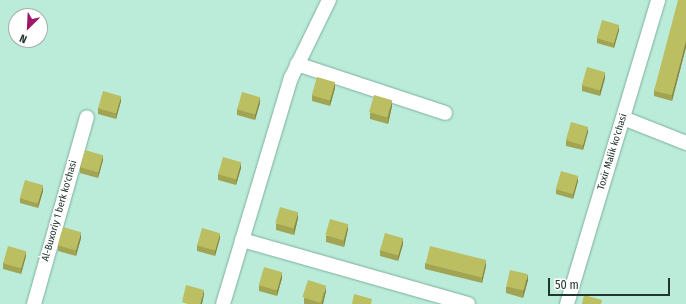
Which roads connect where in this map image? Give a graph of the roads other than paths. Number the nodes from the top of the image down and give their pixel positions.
1 (329, 0) edge
2 (658, 0) edge
3 (297, 64) junction
4 (446, 113) dead end
5 (87, 117) dead end
6 (623, 118) junction
7 (686, 143) edge
8 (242, 240) junction
9 (34, 304) edge
10 (223, 304) edge
11 (468, 304) edge
12 (567, 304) edge

1 - 3 street
2 - 6 street, Toxir Malik ko'chasi
3 - 4 street
3 - 8 street
5 - 9 street, Al-Buxoriy 1 berk ko'chasi
6 - 7 street
6 - 12 street, Toxir Malik ko'chasi
8 - 10 street
8 - 11 street

